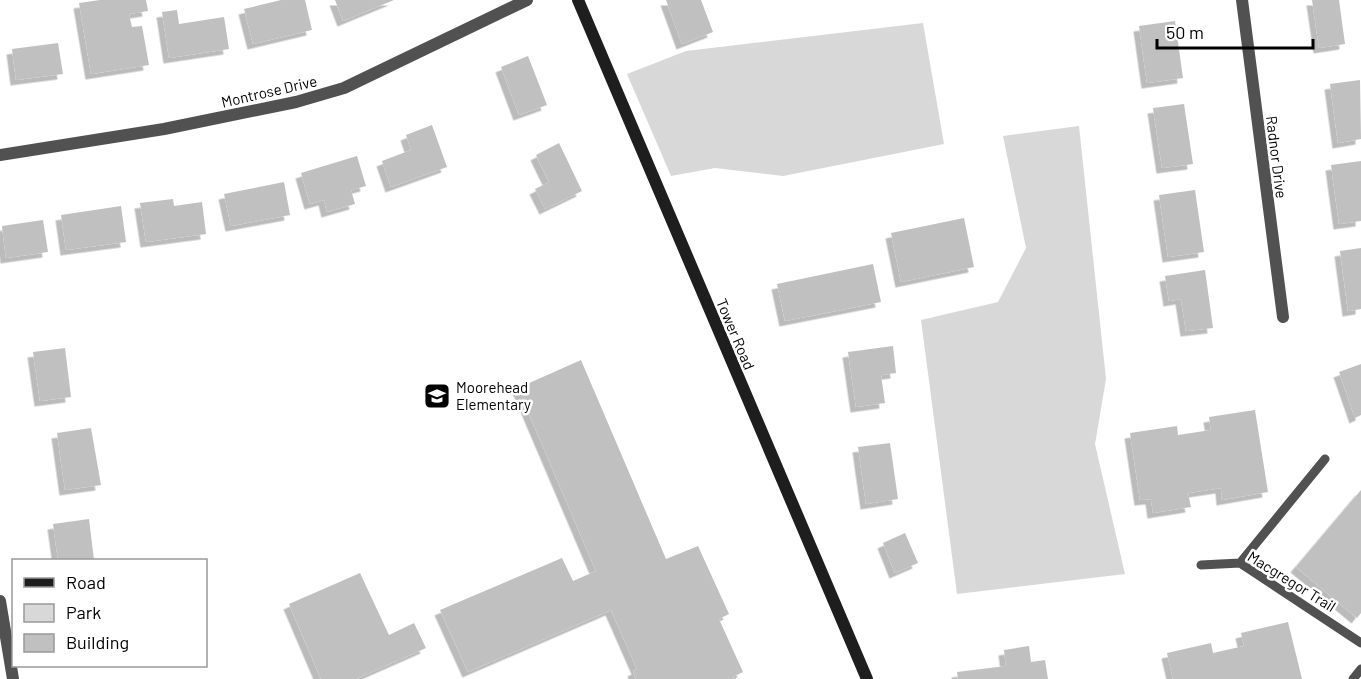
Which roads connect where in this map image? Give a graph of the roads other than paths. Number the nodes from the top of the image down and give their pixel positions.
1 (526, 0) edge
2 (578, 0) edge
3 (1242, 0) edge
4 (0, 155) edge
5 (1282, 317) dead end
6 (1324, 459) dead end
7 (1240, 563) junction
8 (1201, 565) dead end
9 (0, 601) edge
10 (1361, 644) edge
11 (1361, 669) edge
12 (12, 679) edge
13 (867, 679) edge
14 (1353, 679) edge

1 - 4 street, Montrose Drive
2 - 13 street, Tower Road
3 - 5 street, Radnor Drive
6 - 7 lane
7 - 8 lane, Macgregor Trail
7 - 10 lane, Macgregor Trail
9 - 12 street
11 - 14 lane

